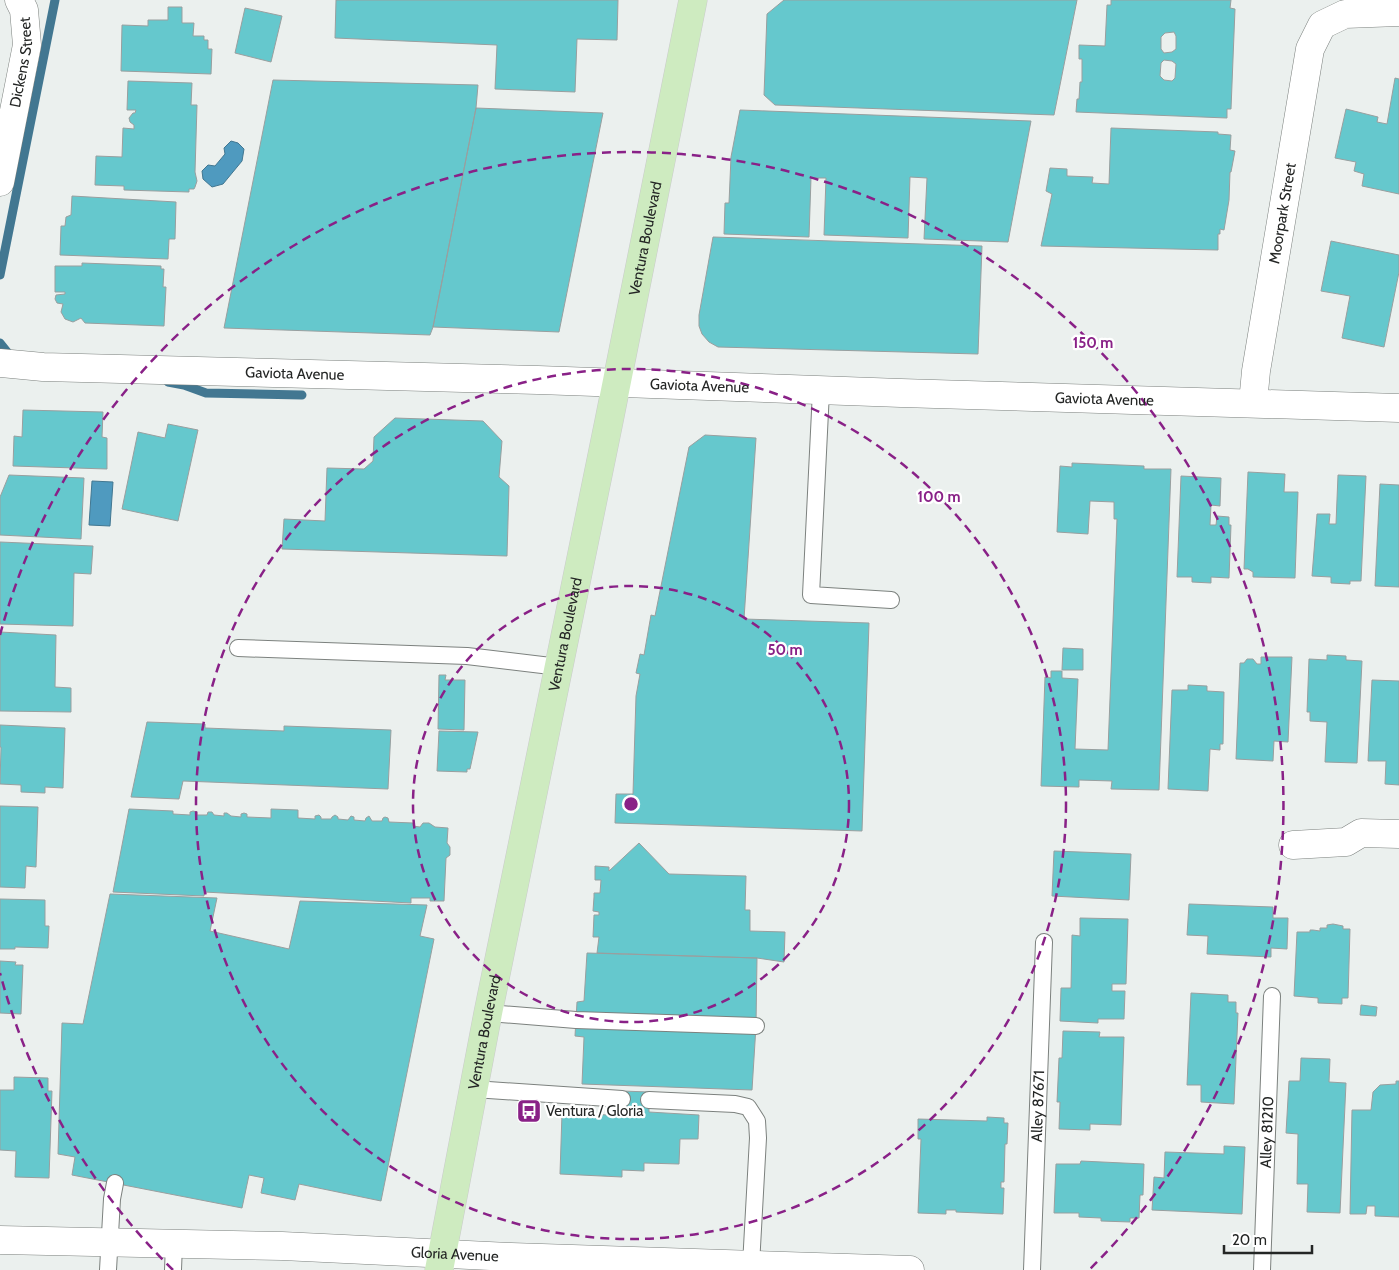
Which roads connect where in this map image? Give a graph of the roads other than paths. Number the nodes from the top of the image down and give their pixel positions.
1 (19, 0) edge
2 (693, 0) edge
3 (1399, 12) edge
4 (0, 182) edge
5 (0, 363) edge
6 (616, 383) junction
7 (821, 391) junction
8 (1253, 403) junction
9 (1399, 408) edge
10 (891, 600) dead end
11 (238, 648) dead end
12 (559, 666) junction
13 (1399, 834) edge
14 (1293, 845) dead end
15 (1044, 942) dead end
16 (1272, 996) dead end
17 (488, 1013) junction
18 (756, 1026) dead end
19 (474, 1090) junction
20 (622, 1099) dead end
21 (649, 1100) dead end
22 (116, 1183) dead end
23 (0, 1240) edge
24 (108, 1242) junction
25 (174, 1257) edge
26 (440, 1262) edge
27 (752, 1264) junction
28 (818, 1269) edge
29 (108, 1270) edge
30 (910, 1270) edge
31 (1032, 1270) edge
32 (1262, 1270) edge

1 - 4 street, Dickens Street
2 - 6 main road, Ventura Boulevard
3 - 8 street, Moorpark Street
5 - 6 street, Gaviota Avenue
6 - 7 street, Gaviota Avenue
6 - 12 main road, Ventura Boulevard
7 - 8 street, Gaviota Avenue
7 - 10 lane
8 - 9 street, Gaviota Avenue
11 - 12 lane
12 - 17 main road, Ventura Boulevard
13 - 14 street
15 - 31 lane, Alley 87671
16 - 32 lane, Alley 81210
17 - 18 lane
17 - 19 main road, Ventura Boulevard
19 - 20 lane
19 - 26 main road, Ventura Boulevard
21 - 27 lane
22 - 24 lane
23 - 24 street, Gloria Avenue
24 - 25 street, Gloria Avenue
24 - 29 lane
25 - 26 street, Gloria Avenue
26 - 27 street, Gloria Avenue
27 - 28 street, Gloria Avenue
28 - 30 street, Gloria Avenue

